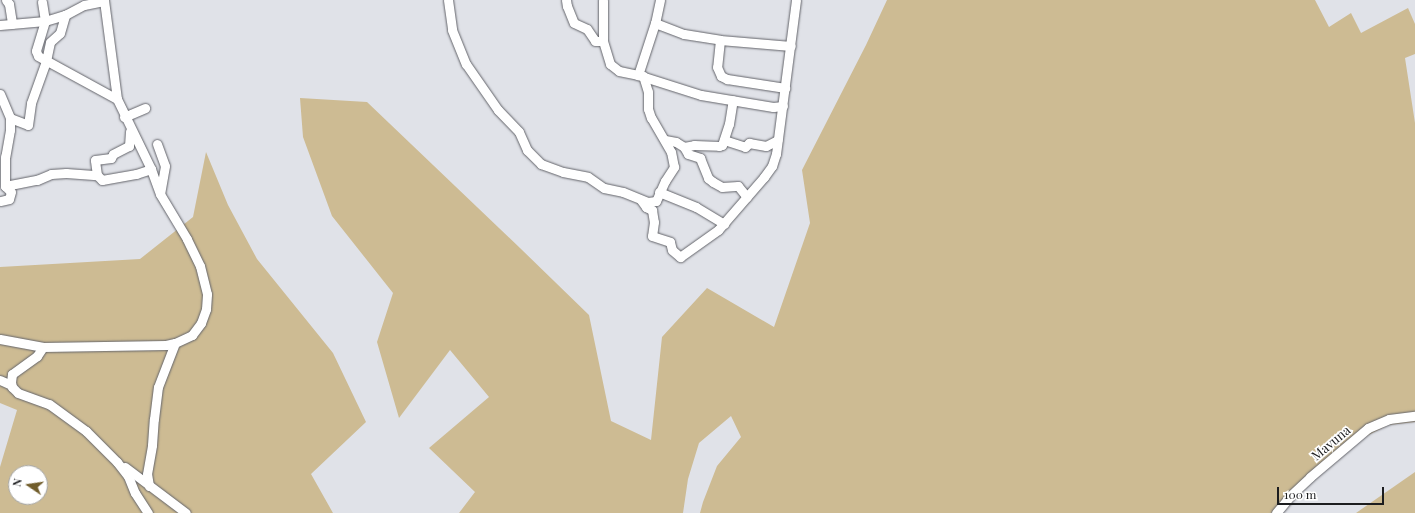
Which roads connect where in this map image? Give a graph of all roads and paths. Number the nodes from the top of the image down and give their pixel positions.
1 (6, 0) edge
2 (104, 0) edge
3 (448, 0) edge
4 (566, 0) edge
5 (603, 0) edge
6 (660, 0) edge
7 (796, 0) edge
8 (42, 2) dead end
9 (65, 15) junction
10 (45, 21) junction
11 (655, 23) junction
12 (12, 24) junction
13 (0, 25) edge
14 (603, 40) junction
15 (720, 40) junction
16 (791, 46) junction
17 (46, 62) junction
18 (641, 76) junction
19 (785, 88) junction
20 (0, 94) edge
21 (117, 99) junction
22 (733, 100) junction
23 (783, 106) junction
24 (145, 108) dead end
25 (124, 117) junction
26 (10, 118) junction
27 (130, 128) junction
28 (665, 140) junction
29 (724, 140) junction
30 (778, 140) junction
31 (157, 144) dead end
32 (684, 147) junction
33 (151, 169) junction
34 (97, 175) junction
35 (5, 186) junction
36 (659, 192) junction
37 (160, 194) junction
38 (637, 197) junction
39 (747, 197) junction
40 (0, 201) edge
41 (724, 224) junction
42 (0, 339) edge
43 (175, 343) junction
44 (43, 347) junction
45 (0, 380) edge
46 (11, 385) junction
47 (1415, 416) edge
48 (117, 462) junction
49 (149, 486) junction
50 (148, 513) edge
51 (186, 513) edge
52 (1276, 513) edge

1 - 12 street
2 - 9 street
2 - 21 street
3 - 38 street
4 - 14 street
5 - 14 street
6 - 11 street
7 - 16 street
8 - 10 street
9 - 10 street
9 - 17 street
10 - 12 street
10 - 17 street
11 - 15 street
11 - 18 street
12 - 13 street
14 - 18 street
15 - 16 street
15 - 19 street
16 - 19 street
17 - 21 street
17 - 26 street
18 - 22 street
18 - 28 street
19 - 23 street
20 - 26 street
21 - 25 street
22 - 23 street
22 - 29 street
23 - 30 street
24 - 25 street
25 - 27 street
26 - 35 street
27 - 33 street
27 - 34 street
28 - 32 street
28 - 36 street
29 - 30 street
29 - 32 street
30 - 39 street
31 - 37 street
32 - 39 street
33 - 34 street
33 - 37 street
34 - 35 street
35 - 40 street
36 - 38 street
36 - 41 street
37 - 43 street
38 - 41 street
39 - 41 street
42 - 44 street
43 - 44 street
43 - 49 street
44 - 46 street
45 - 46 street
46 - 48 street
47 - 52 street, Mavuna
48 - 49 street
48 - 50 street
49 - 51 street

